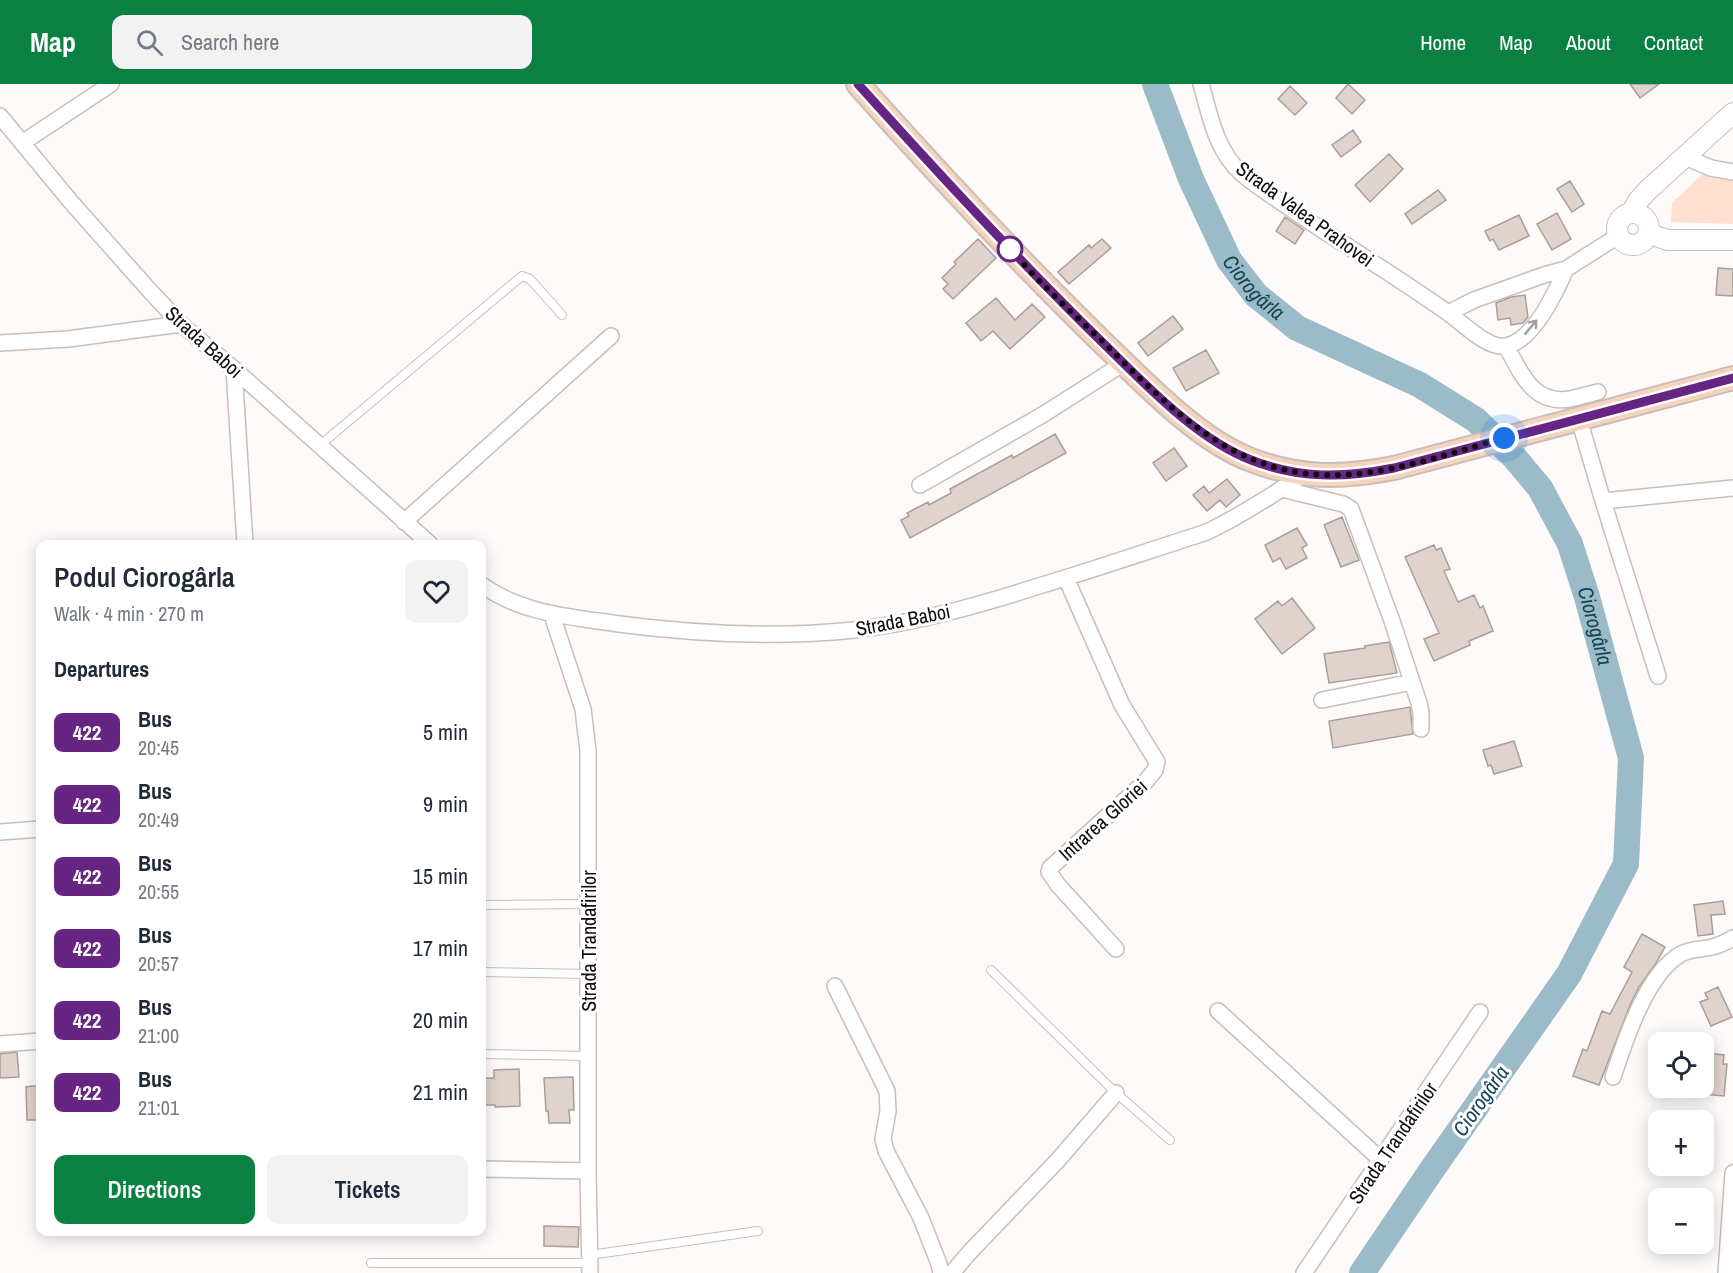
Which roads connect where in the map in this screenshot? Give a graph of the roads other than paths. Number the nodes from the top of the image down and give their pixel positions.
1 (111, 84) edge
2 (858, 84) edge
3 (1201, 84) edge
4 (0, 116) edge
5 (1728, 123) edge
6 (22, 143) junction
7 (1685, 157) junction
8 (1733, 172) edge
9 (1632, 212) junction
10 (1648, 234) junction
11 (1618, 236) junction
12 (1733, 240) edge
13 (1566, 269) junction
14 (1448, 313) junction
15 (562, 315) dead end
16 (181, 324) junction
17 (611, 336) dead end
18 (0, 343) edge
19 (1506, 346) junction
20 (1124, 363) junction
21 (234, 369) junction
22 (1733, 378) edge
23 (1598, 392) dead end
24 (1575, 420) junction
25 (319, 446) junction
26 (1305, 474) junction
27 (920, 485) dead end
28 (1733, 488) edge
29 (1282, 489) junction
30 (1602, 501) junction
31 (404, 522) junction
32 (245, 540) edge
33 (425, 540) edge
34 (1065, 578) junction
35 (486, 588) edge
36 (552, 615) junction
37 (1658, 676) dead end
38 (1412, 682) junction
39 (1322, 700) dead end
40 (1421, 729) dead end
41 (36, 829) edge
42 (0, 832) edge
43 (589, 904) junction
44 (486, 905) edge
45 (1733, 938) edge
46 (1116, 949) dead end
47 (991, 970) dead end
48 (486, 972) edge
49 (588, 974) junction
50 (835, 986) dead end
51 (1218, 1011) dead end
52 (1480, 1012) dead end
53 (36, 1041) edge
54 (0, 1044) edge
55 (486, 1054) edge
56 (588, 1056) junction
57 (1612, 1077) dead end
58 (1116, 1093) junction
59 (1170, 1140) dead end
60 (1382, 1160) junction
61 (486, 1169) edge
62 (588, 1171) junction
63 (1733, 1173) edge
64 (758, 1231) dead end
65 (371, 1263) dead end
66 (590, 1264) edge
67 (941, 1273) edge
68 (952, 1273) edge
69 (1304, 1273) edge
70 (1726, 1273) edge

1 - 6 street
2 - 20 main road
3 - 14 street, Strada Valea Prahovei
4 - 6 street, Strada Baboi
5 - 7 street
6 - 16 street, Strada Baboi
7 - 8 street
7 - 9 street
9 - 10 street
9 - 11 street
10 - 11 street
10 - 12 street
11 - 13 street
13 - 14 street
19 -> 13 street
14 - 19 street, Strada Valea Prahovei
15 - 25 lane
16 - 18 street
16 - 21 street, Strada Baboi
17 - 31 street
19 - 23 street
20 - 26 main road
20 - 27 street
21 - 25 street, Strada Baboi
21 - 32 street
22 - 24 main road
24 - 26 main road
24 - 30 street
25 - 31 street, Strada Baboi
26 - 29 street, Strada Baboi
28 - 30 street
29 - 34 street, Strada Baboi
29 - 38 street
30 - 37 street
31 - 33 street, Strada Baboi
34 - 36 street, Strada Baboi
34 - 46 street, Intrarea Gloriei
35 - 36 street, Strada Baboi
36 - 43 street, Strada Trandafirilor
38 - 39 street
38 - 40 street
41 - 42 street
43 - 44 lane
43 - 49 street, Strada Trandafirilor
45 - 57 street
47 - 58 lane
48 - 49 lane
49 - 56 street, Strada Trandafirilor
50 - 67 street
51 - 60 street
52 - 60 street, Strada Trandafirilor
53 - 54 street
55 - 56 lane
56 - 62 street, Strada Trandafirilor
58 - 59 lane
58 - 68 street
60 - 69 street, Strada Trandafirilor
61 - 62 street
62 - 66 street, Strada Trandafirilor
63 - 70 street
64 - 66 lane
65 - 66 lane

